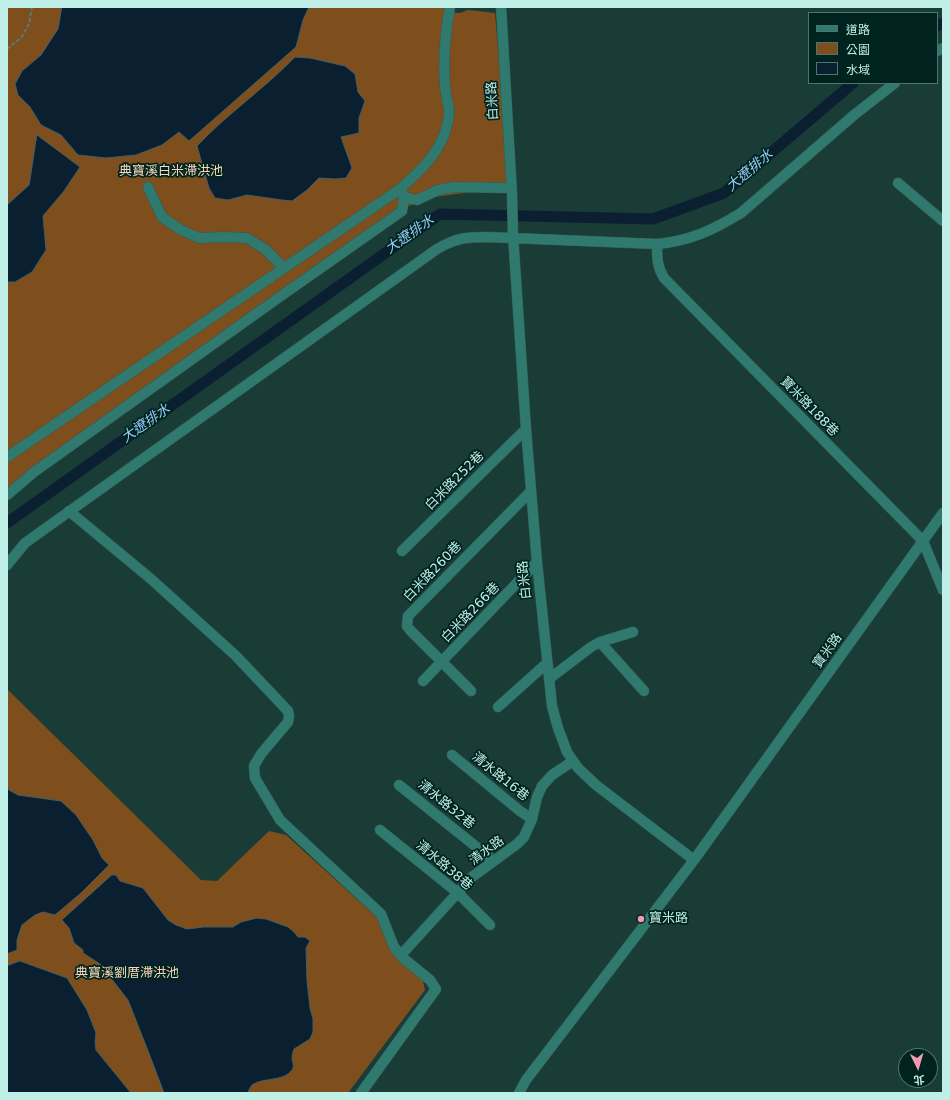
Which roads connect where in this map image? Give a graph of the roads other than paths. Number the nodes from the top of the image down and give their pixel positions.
1 (450, 7) edge
2 (501, 7) edge
3 (894, 84) edge
4 (898, 183) dead end
5 (148, 187) dead end
6 (512, 191) junction
7 (402, 193) junction
8 (943, 221) edge
9 (513, 237) junction
10 (657, 244) junction
11 (284, 268) junction
12 (526, 429) junction
13 (7, 457) edge
14 (531, 491) junction
15 (7, 495) edge
16 (69, 511) junction
17 (943, 513) edge
18 (923, 541) junction
19 (402, 551) dead end
20 (537, 562) junction
21 (7, 565) edge
22 (943, 590) edge
23 (633, 632) dead end
24 (600, 642) junction
25 (442, 662) junction
26 (547, 663) junction
27 (549, 679) junction
28 (424, 681) dead end
29 (471, 691) dead end
30 (644, 691) dead end
31 (498, 707) dead end
32 (452, 755) dead end
33 (573, 761) junction
34 (399, 785) dead end
35 (532, 819) junction
36 (380, 830) dead end
37 (694, 860) junction
38 (494, 861) junction
39 (458, 893) junction
40 (490, 925) dead end
41 (400, 955) junction
42 (360, 1093) edge
43 (519, 1093) edge

1 - 7 street
2 - 6 street, 白米路
3 - 10 street
4 - 8 street
5 - 11 street
6 - 7 street
6 - 9 street, 白米路
7 - 11 street
7 - 15 street
9 - 10 street
9 - 12 street, 白米路
9 - 16 street
10 - 18 street, 寶米路188巷
11 - 13 street
12 - 14 street, 白米路
12 - 19 street, 白米路252巷
14 - 20 street, 白米路
14 - 25 street, 白米路260巷
16 - 21 street
16 - 41 street
17 - 18 street, 寶米路
18 - 22 street, 寶米路188巷
18 - 37 street, 寶米路
20 - 25 street, 白米路266巷
20 - 26 street, 白米路
23 - 24 street
24 - 27 street
24 - 30 street
25 - 28 street, 白米路266巷
25 - 29 street, 白米路260巷
26 - 27 street, 白米路
26 - 31 street
27 - 33 street, 白米路
32 - 35 street, 清水路16巷
33 - 35 street, 清水路
33 - 37 street, 白米路
34 - 38 street, 清水路32巷
35 - 38 street, 清水路
36 - 39 street, 清水路38巷
37 - 43 street, 寶米路
38 - 39 street, 清水路
39 - 40 street, 清水路38巷
39 - 41 street, 清水路
41 - 42 street

